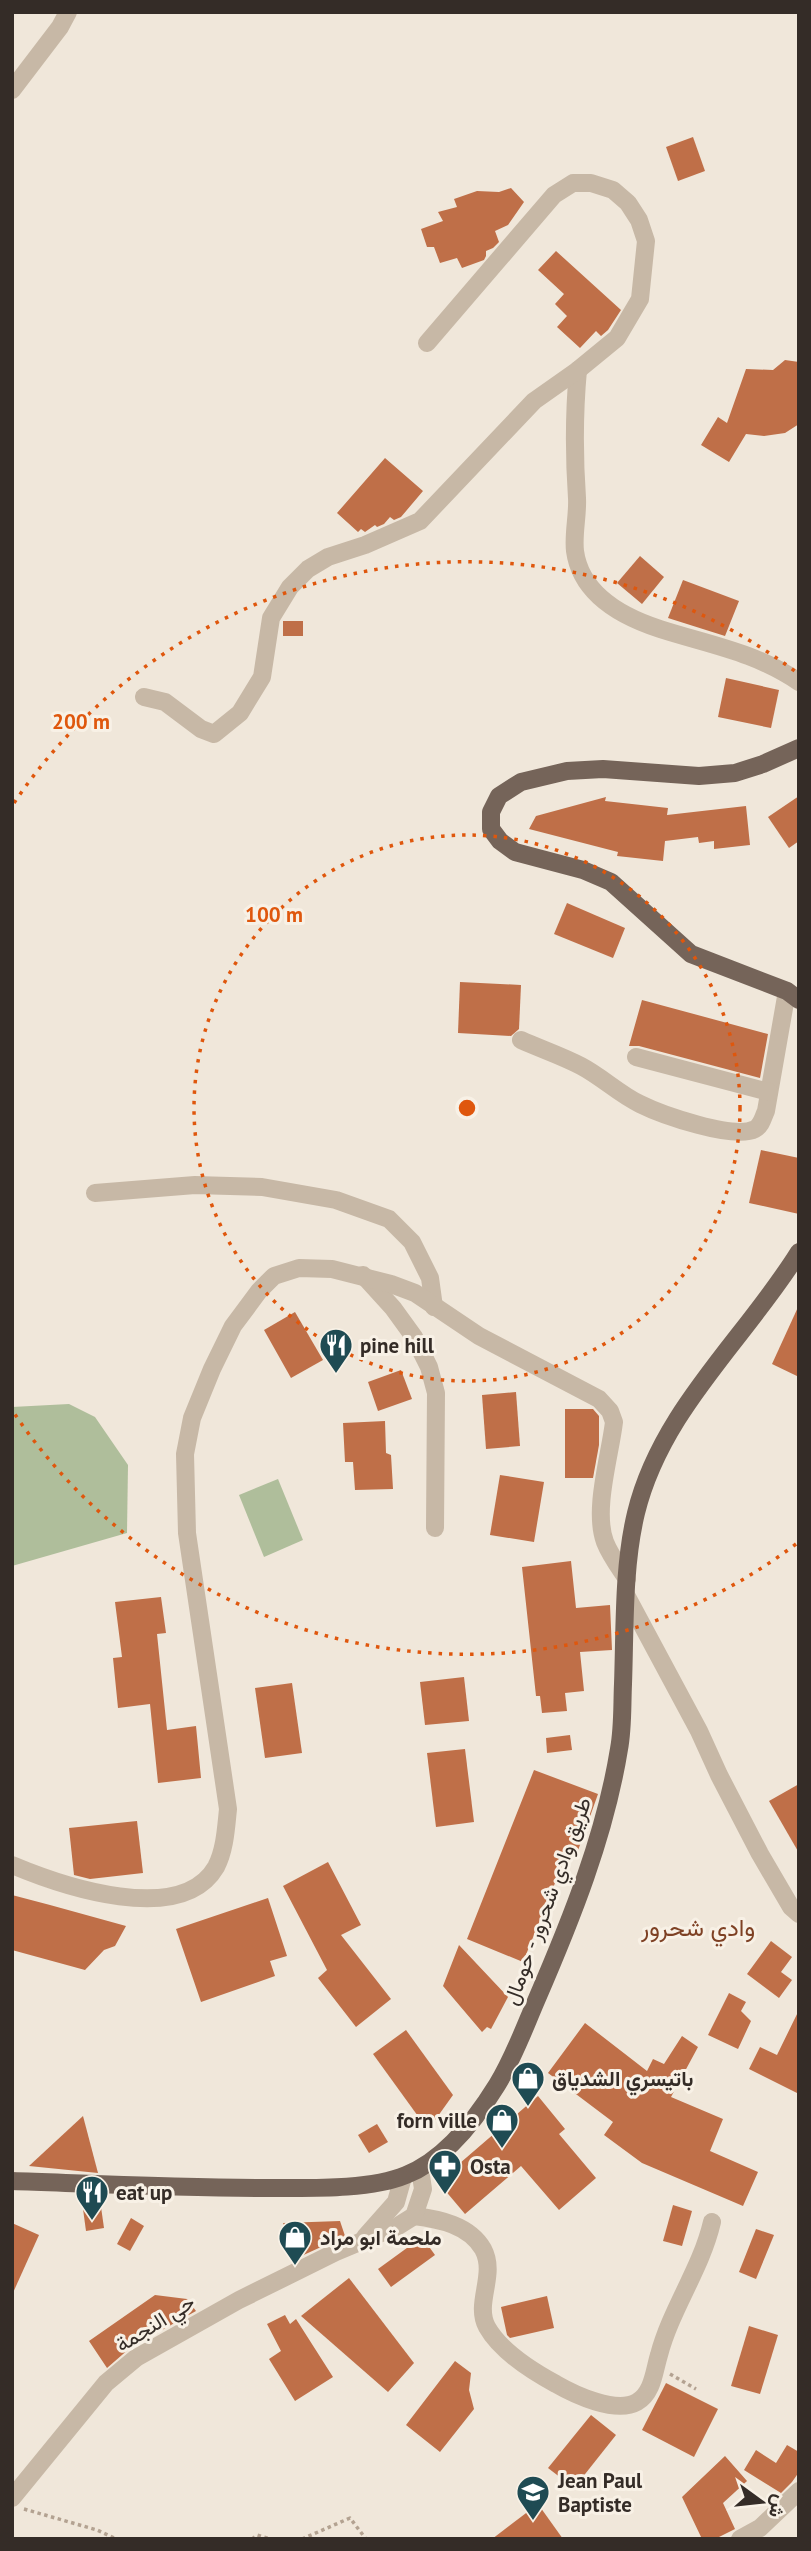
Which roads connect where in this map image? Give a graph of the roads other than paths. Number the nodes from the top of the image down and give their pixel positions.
1 (68, 12) edge
2 (12, 90) edge
3 (427, 344) dead end
4 (578, 370) junction
5 (799, 681) edge
6 (144, 697) dead end
7 (799, 748) edge
8 (793, 996) edge
9 (521, 1040) dead end
10 (636, 1057) dead end
11 (769, 1092) junction
12 (95, 1193) dead end
13 (799, 1252) edge
14 (363, 1275) junction
15 (434, 1307) junction
16 (435, 1528) dead end
17 (627, 1587) junction
18 (12, 1865) edge
19 (799, 1914) edge
20 (420, 2169) junction
21 (402, 2177) junction
22 (12, 2181) edge
23 (414, 2216) junction
24 (712, 2222) dead end
25 (363, 2240) junction
26 (799, 2491) edge
27 (12, 2498) edge
28 (740, 2539) edge

1 - 2 street
3 - 4 street
4 - 5 street
4 - 6 street
7 - 8 main road
8 - 11 street
9 - 11 street
10 - 11 street
12 - 15 street
13 - 17 main road, طريق وادي شحرور - حومال
14 - 15 street
14 - 16 street
14 - 18 street
15 - 17 street
17 - 19 street
17 - 20 main road, طريق وادي شحرور - حومال
20 - 21 main road, طريق وادي شحرور - حومال
20 - 23 street
21 - 22 main road, طريق وادي شحرور - حومال
21 - 25 street
23 - 24 street
23 - 25 street, حي النجمة
25 - 27 street, حي النجمة
26 - 28 street

